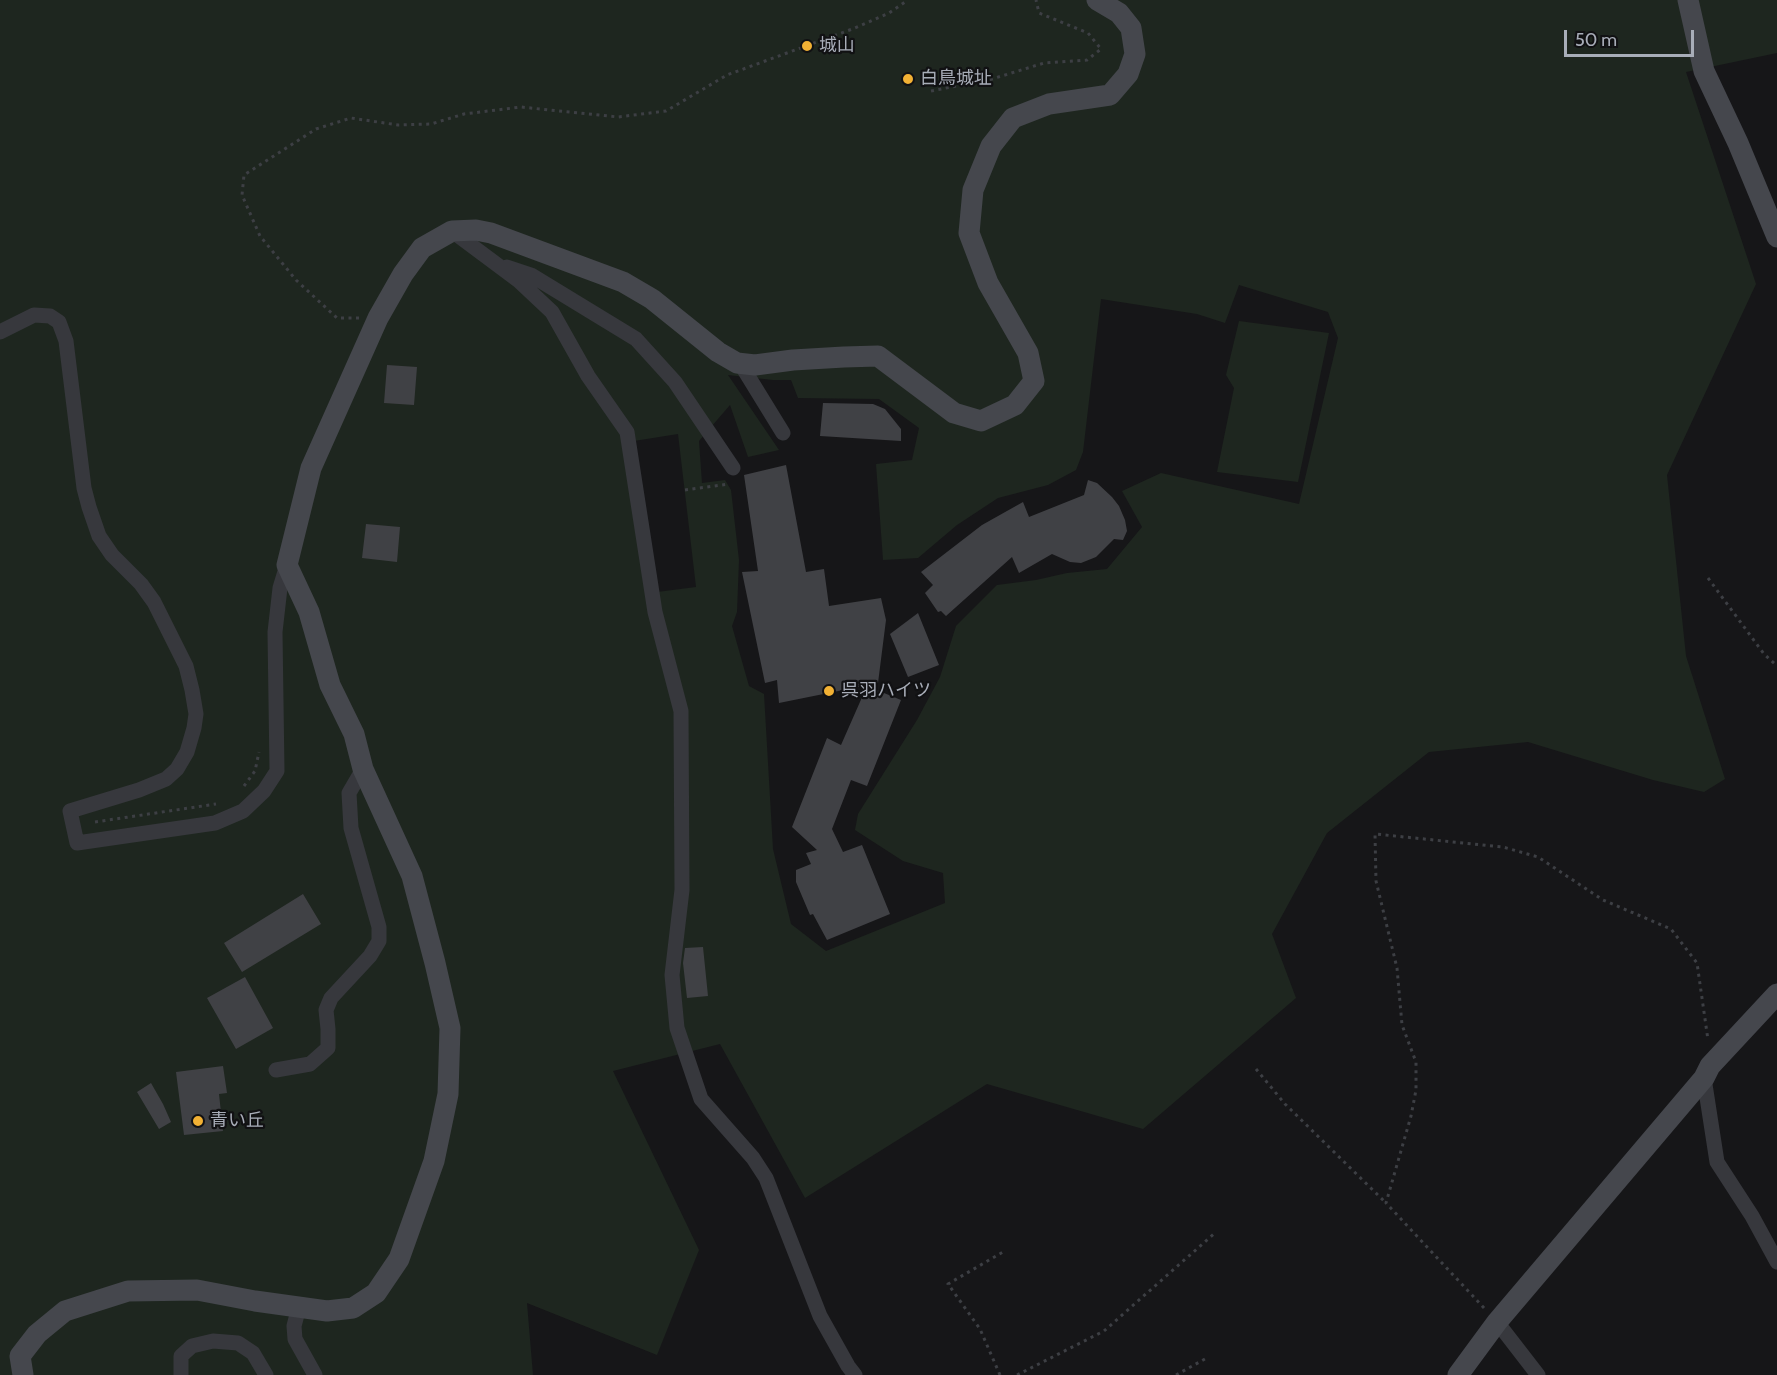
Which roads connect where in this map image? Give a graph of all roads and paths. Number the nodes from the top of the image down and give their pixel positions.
1 (908, 0) edge
2 (1035, 0) edge
3 (1097, 0) edge
4 (1688, 0) edge
5 (931, 91) dead end
6 (452, 231) junction
7 (1777, 237) edge
8 (493, 262) junction
9 (378, 318) junction
10 (0, 332) edge
11 (740, 363) junction
12 (783, 433) dead end
13 (733, 476) joint
14 (685, 490) dead end
15 (286, 566) junction
16 (1708, 578) dead end
17 (1777, 666) edge
18 (261, 744) dead end
19 (363, 770) junction
20 (239, 792) dead end
21 (225, 802) dead end
22 (89, 823) dead end
23 (1777, 994) edge
24 (1256, 1069) dead end
25 (276, 1070) dead end
26 (1707, 1072) junction
27 (1386, 1203) junction
28 (1216, 1232) dead end
29 (1003, 1252) dead end
30 (1777, 1262) edge
31 (299, 1307) junction
32 (1497, 1322) junction
33 (1205, 1359) dead end
34 (23, 1375) edge
35 (181, 1375) edge
36 (266, 1375) edge
37 (315, 1375) edge
38 (855, 1375) edge
39 (1000, 1375) edge
40 (1017, 1375) edge
41 (1176, 1375) edge
42 (1458, 1375) edge
43 (1538, 1375) edge

1 - 9 path
2 - 5 path
3 - 11 street
4 - 7 street
6 - 8 street
6 - 9 street
6 - 11 street
8 - 13 street
8 - 38 street
9 - 15 street
10 - 15 street
11 - 12 street
13 - 14 path
15 - 19 street
16 - 17 path
18 - 20 path
19 - 25 street
19 - 31 street
21 - 22 path
23 - 26 street
24 - 27 path
26 - 27 path
26 - 30 street
26 - 32 street
27 - 32 path
28 - 40 path
29 - 39 path
31 - 34 street
31 - 37 street
32 - 42 street
32 - 43 street
33 - 41 path
35 - 36 street

